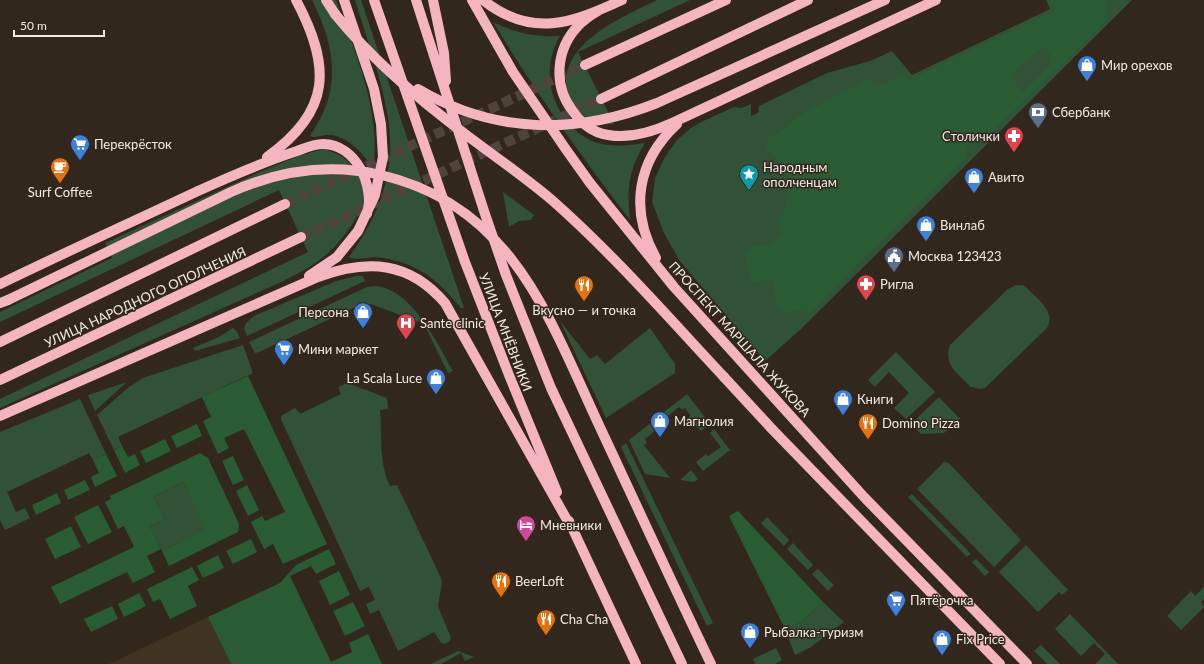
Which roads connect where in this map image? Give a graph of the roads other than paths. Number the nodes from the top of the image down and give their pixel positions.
1 (296, 0) edge
2 (326, 0) edge
3 (344, 0) edge
4 (374, 0) edge
5 (416, 0) edge
6 (433, 0) edge
7 (472, 0) edge
8 (483, 0) edge
9 (622, 0) edge
10 (726, 0) edge
11 (808, 0) edge
12 (885, 0) edge
13 (936, 0) edge
14 (598, 11) junction
15 (585, 65) tunnel mouth
16 (394, 74) junction
17 (447, 97) junction
18 (601, 99) tunnel mouth
19 (683, 118) junction
20 (250, 167) junction
21 (285, 204) tunnel mouth
22 (367, 214) junction
23 (301, 237) tunnel mouth
24 (0, 284) edge
25 (674, 287) junction
26 (270, 297) junction
27 (4, 302) edge
28 (0, 342) edge
29 (0, 380) edge
30 (0, 416) edge
31 (571, 527) junction
32 (636, 664) edge
33 (682, 664) edge
34 (711, 664) edge
35 (1000, 664) edge
36 (1027, 664) edge

1 - 20 main road
2 - 16 main road, bridge
3 - 22 main road
4 - 31 main road, УЛИЦА МНЁВНИКИ
5 - 17 main road
6 - 17 main road
7 - 25 main road, ПРОСПЕКТ МАРШАЛА ЖУКОВА
8 - 14 main road
9 - 14 main road
10 - 15 main road
11 - 18 main road
12 - 16 main road, bridge
13 - 19 main road
14 - 19 main road
16 - 35 main road, bridge
17 - 33 main road, УЛИЦА МНЁВНИКИ
19 - 25 main road
20 - 22 main road
20 - 24 main road
21 - 28 main road, УЛИЦА НАРОДНОГО ОПОЛЧЕНИЯ
22 - 26 main road
23 - 29 main road, УЛИЦА НАРОДНОГО ОПОЛЧЕНИЯ
25 - 36 main road, ПРОСПЕКТ МАРШАЛА ЖУКОВА
26 - 30 main road
26 - 31 main road
27 - 34 main road, bridge
31 - 32 main road, УЛИЦА МНЁВНИКИ

